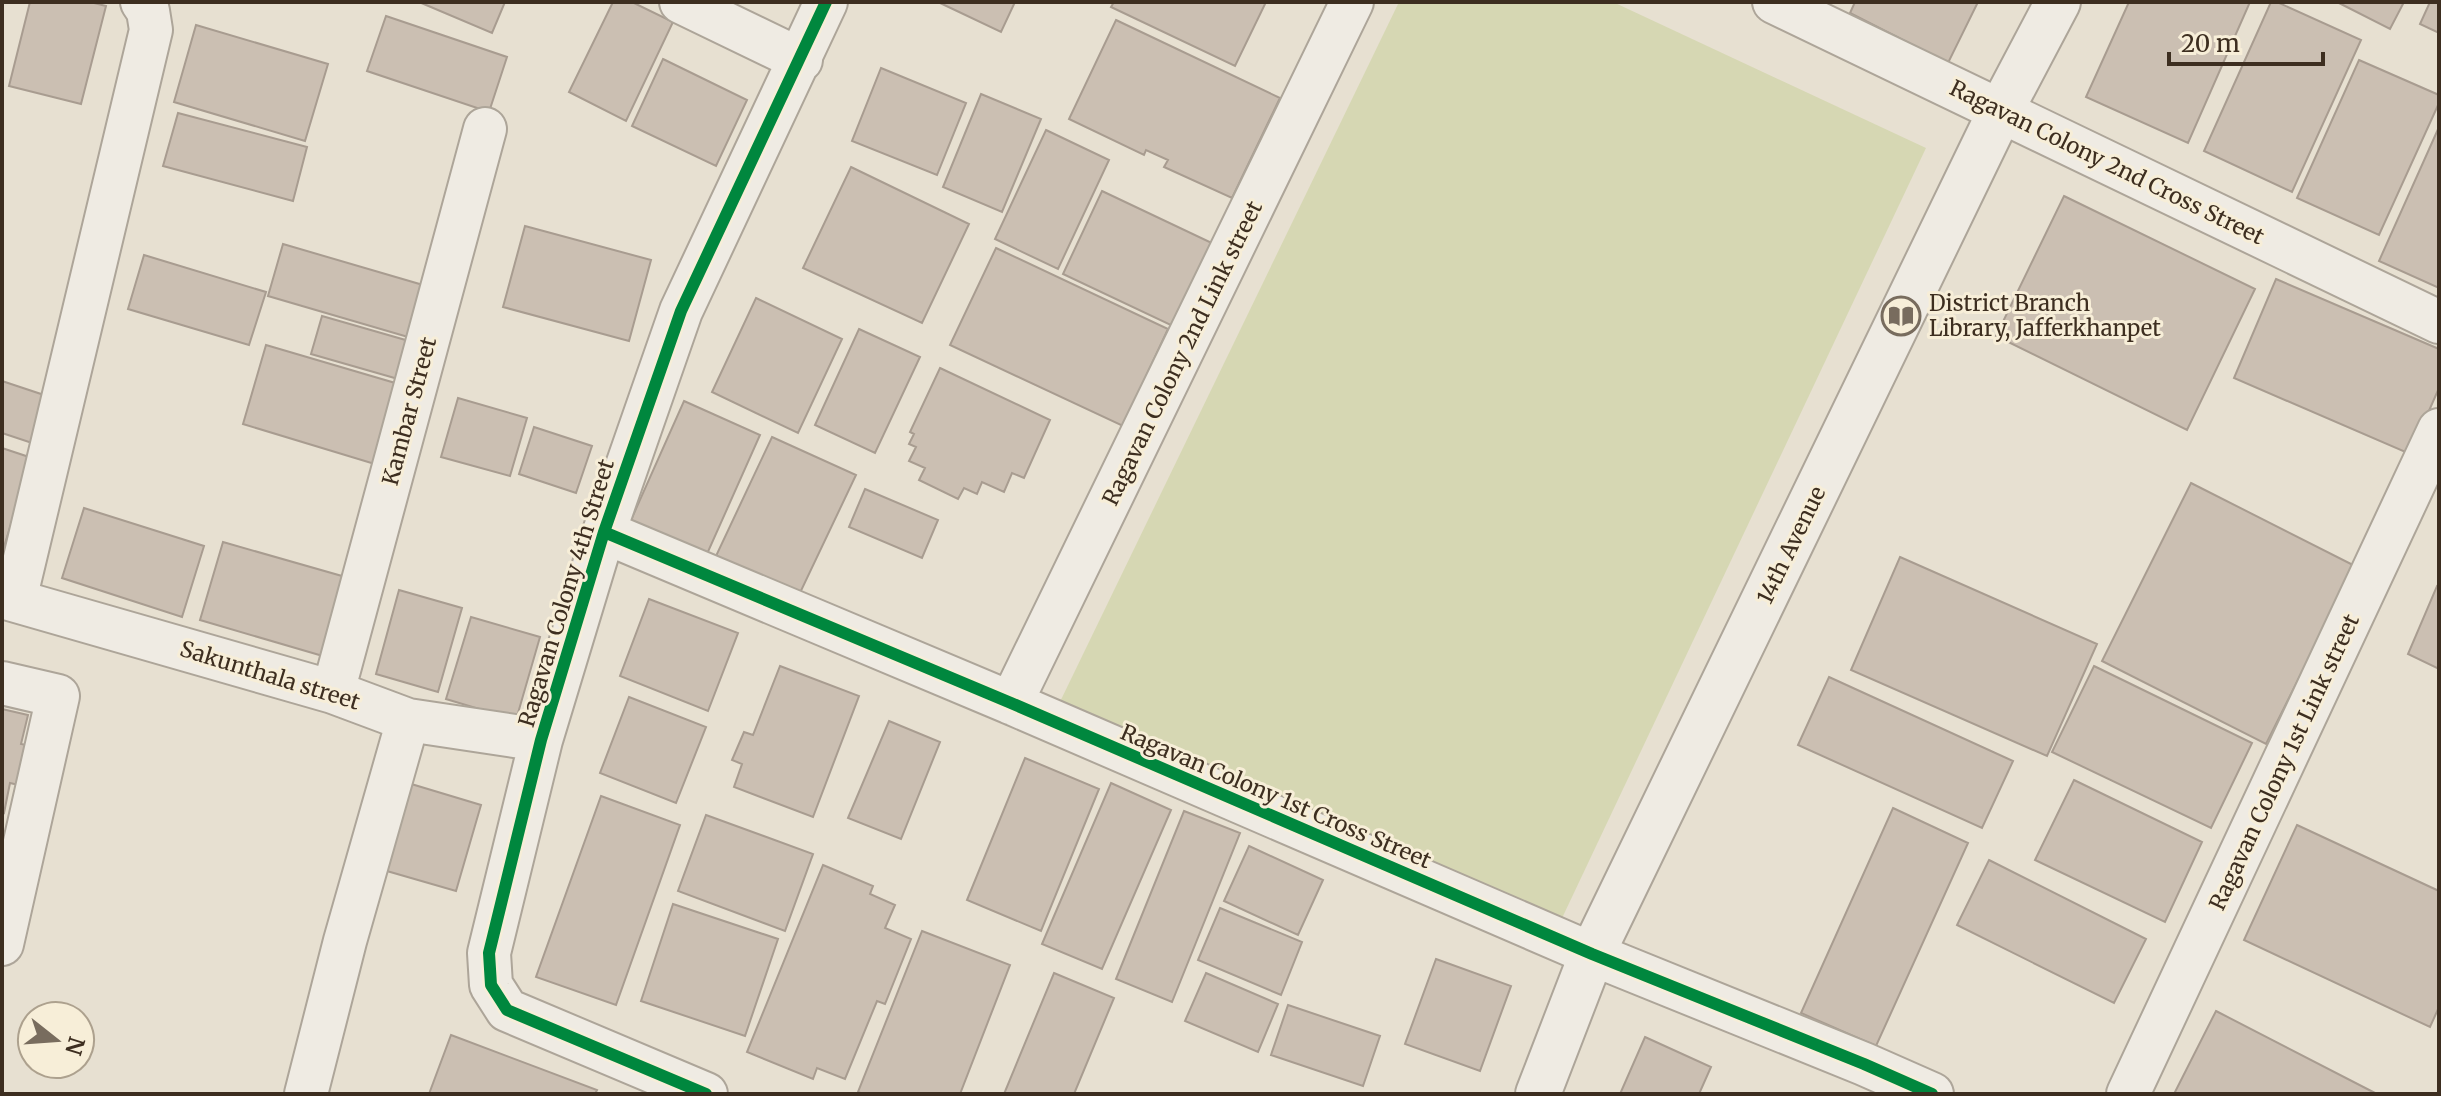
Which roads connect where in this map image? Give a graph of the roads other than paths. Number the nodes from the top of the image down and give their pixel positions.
1 (142, 2) edge
2 (681, 2) edge
3 (826, 2) edge
4 (1352, 2) edge
5 (1774, 2) edge
6 (2058, 2) edge
7 (801, 60) junction
8 (2001, 110) junction
9 (485, 129) dead end
10 (2439, 322) edge
11 (2439, 430) edge
12 (604, 532) junction
13 (9, 599) edge
14 (2, 683) edge
15 (333, 692) junction
16 (1011, 703) junction
17 (408, 720) junction
18 (541, 740) junction
19 (2, 944) edge
20 (1592, 954) junction
21 (652, 1084) edge
22 (306, 1094) edge
23 (706, 1094) edge
24 (1538, 1094) edge
25 (1932, 1094) edge
26 (2128, 1094) edge

1 - 13 street
2 - 7 street
3 - 7 street, Ragavan Colony 4th Street
4 - 16 street, Ragavan Colony 2nd Link street
5 - 8 street, Ragavan Colony 2nd Cross Street
6 - 8 street, 14th Avenue
7 - 12 street, Ragavan Colony 4th Street
8 - 10 street, Ragavan Colony 2nd Cross Street
8 - 20 street, 14th Avenue
9 - 15 street, Kambar Street
11 - 26 street, Ragavan Colony 1st Link street
12 - 16 street, Ragavan Colony 1st Cross Street
12 - 18 street, Ragavan Colony 4th Street
13 - 15 street, Sakunthala street
14 - 19 street
15 - 17 street, Sakunthala street
16 - 20 street, Ragavan Colony 1st Cross Street
17 - 18 street, Sakunthala street
17 - 22 street
18 - 21 street, Ragavan Colony 4th Street
20 - 24 street, 14th Avenue
20 - 25 street, Ragavan Colony 1st Cross Street
21 - 23 street, Ragavan Colony 4th Street

